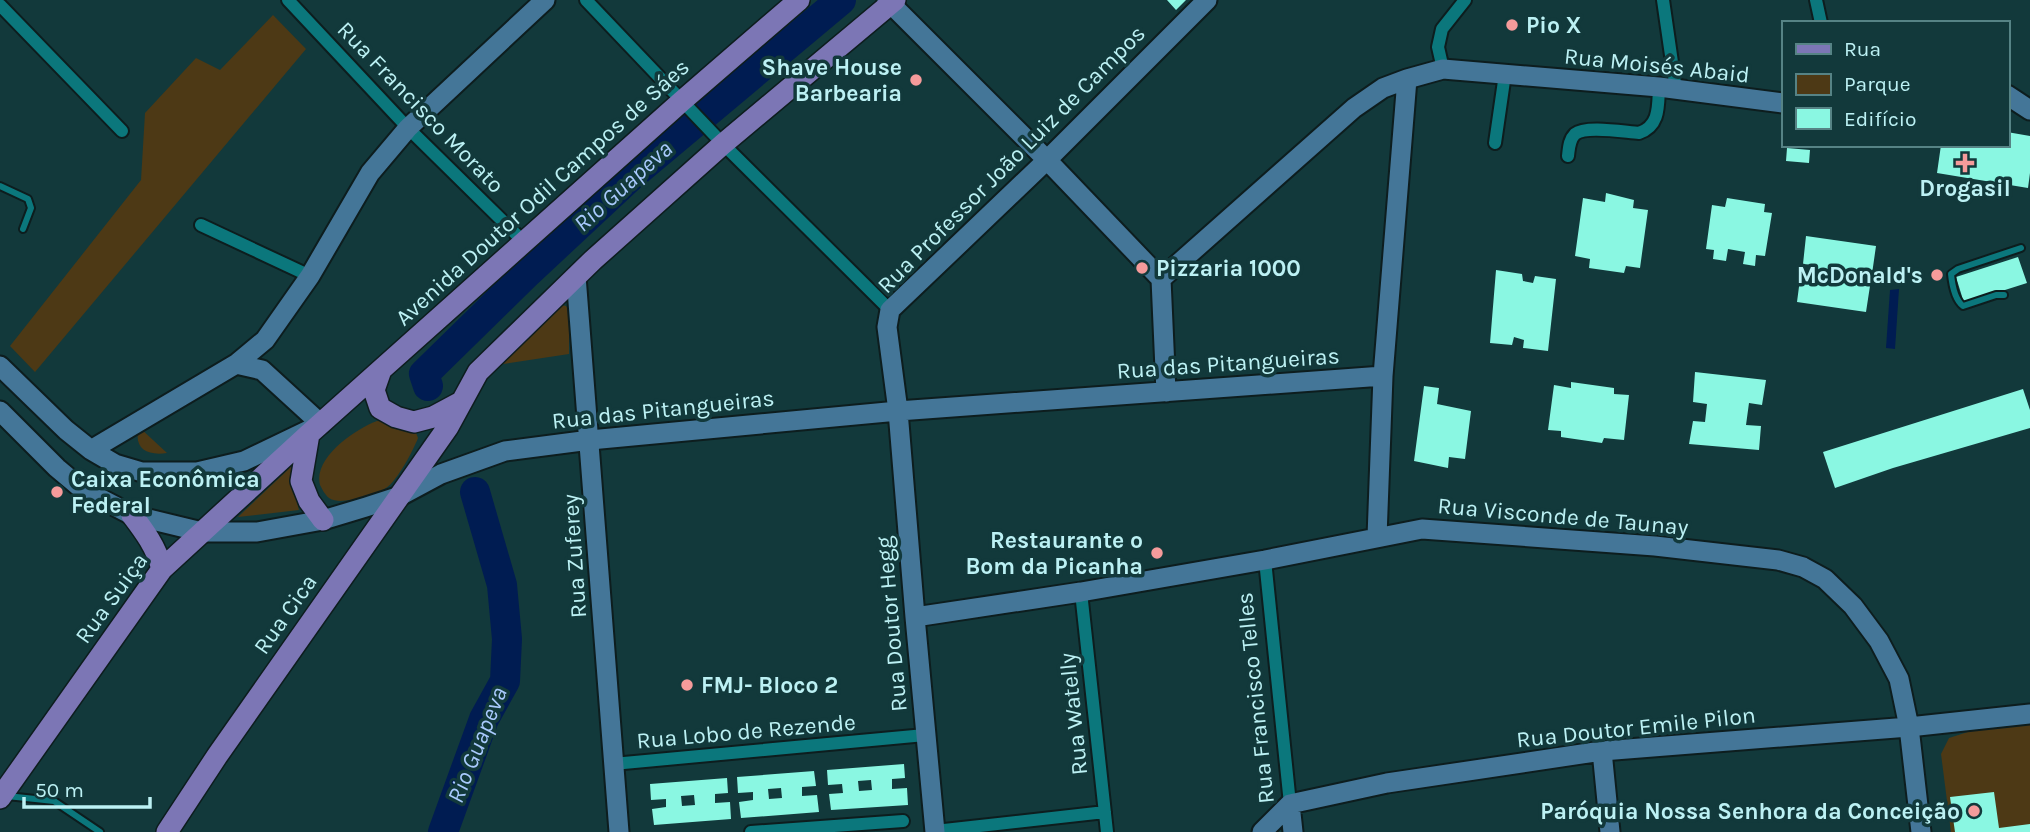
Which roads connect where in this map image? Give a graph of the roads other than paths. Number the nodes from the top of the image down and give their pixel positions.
1 (288, 0) edge
2 (545, 0) edge
3 (586, 0) edge
4 (799, 0) edge
5 (1207, 0) edge
6 (1465, 0) edge
7 (1663, 0) edge
8 (1816, 0) edge
9 (891, 1) edge
10 (0, 5) edge
11 (1821, 21) edge
12 (1443, 69) junction
13 (1505, 74) junction
14 (1408, 79) junction
15 (1668, 89) junction
16 (2030, 92) edge
17 (2009, 94) edge
18 (2009, 95) edge
19 (1782, 103) edge
20 (686, 105) junction
21 (2030, 110) edge
22 (408, 128) junction
23 (122, 131) dead end
24 (720, 139) junction
25 (1495, 143) dead end
26 (1569, 156) dead end
27 (1047, 160) junction
28 (0, 186) edge
29 (201, 225) dead end
30 (23, 229) dead end
31 (525, 243) junction
32 (2021, 248) dead end
33 (310, 276) junction
34 (576, 276) junction
35 (1161, 279) junction
36 (2004, 295) dead end
37 (890, 310) junction
38 (236, 364) junction
39 (0, 366) edge
40 (382, 370) junction
41 (1383, 376) junction
42 (1166, 392) junction
43 (460, 402) junction
44 (0, 411) edge
45 (898, 411) junction
46 (315, 429) junction
47 (590, 440) junction
48 (91, 450) junction
49 (400, 496) junction
50 (132, 514) junction
51 (323, 520) junction
52 (202, 531) junction
53 (1377, 537) junction
54 (1265, 560) junction
55 (162, 569) junction
56 (1081, 592) junction
57 (915, 617) junction
58 (2030, 714) edge
59 (1909, 727) junction
60 (925, 735) junction
61 (1602, 751) junction
62 (613, 764) junction
63 (1, 797) edge
64 (1290, 804) junction
65 (1105, 812) junction
66 (903, 821) dead end
67 (935, 831) edge
68 (100, 832) edge
69 (167, 832) edge
70 (619, 832) edge
71 (751, 832) edge
72 (1107, 832) edge
73 (1262, 832) edge
74 (1293, 832) edge
75 (1610, 832) edge
76 (1921, 832) edge

1 - 22 street, Rua Francisco Morato
2 - 22 street
3 - 20 street
4 - 20 main road, Avenida Doutor Odil Campos de Sáes
5 - 27 street, Rua Professor João Luiz de Campos
6 - 12 street
7 - 15 street
8 - 11 street
9 - 24 main road
9 - 27 street
10 - 23 street
12 - 13 street, Rua Moisés Abaid
12 - 14 street
13 - 15 street, Rua Moisés Abaid
13 - 25 street
14 - 35 street
14 - 41 street
15 - 19 street, Rua Moisés Abaid
15 - 26 street
16 - 17 street
18 - 21 street
20 - 24 street
20 - 31 main road, Avenida Doutor Odil Campos de Sáes
22 - 31 street, Rua Francisco Morato
22 - 33 street
24 - 34 main road
24 - 37 street
27 - 35 street
27 - 37 street, Rua Professor João Luiz de Campos
28 - 30 lane
29 - 33 street
31 - 40 main road, Avenida Doutor Odil Campos de Sáes
32 - 36 lane
33 - 38 street
34 - 43 main road
34 - 47 street, Rua Zuferey
35 - 42 street
37 - 45 street, Rua Professor João Luiz de Campos
38 - 46 street
38 - 48 street
39 - 48 street
40 - 43 main road
40 - 46 main road, Avenida Doutor Odil Campos de Sáes
41 - 42 street, Rua das Pitangueiras
41 - 53 street
42 - 45 street, Rua das Pitangueiras
43 - 49 main road, Rua Cica
44 - 50 street, Rua das Pitangueiras
45 - 47 street, Rua das Pitangueiras
45 - 57 street, Rua Doutor Hegg
46 - 48 street
46 - 51 main road
46 - 52 main road, Rua Suiça
47 - 49 street, Rua das Pitangueiras
47 - 62 street, Rua Zuferey
49 - 51 street, Rua das Pitangueiras
49 - 69 main road, Rua Cica
50 - 52 street, Rua das Pitangueiras
50 - 55 main road
51 - 52 street, Rua das Pitangueiras
52 - 55 main road, Rua Suiça
53 - 54 street, Rua Visconde de Taunay
53 - 59 street, Rua Visconde de Taunay
54 - 56 street, Rua Visconde de Taunay
54 - 64 street, Rua Francisco Telles
55 - 63 main road, Rua Suiça
56 - 57 street, Rua Visconde de Taunay
56 - 65 street, Rua Watelly
57 - 60 street, Rua Doutor Hegg
58 - 59 street, Rua Doutor Emile Pilon
59 - 61 street, Rua Doutor Emile Pilon
59 - 76 street, Rua Visconde de Taunay
60 - 62 street, Rua Lobo de Rezende
60 - 67 street, Rua Doutor Hegg
61 - 64 street, Rua Doutor Emile Pilon
61 - 75 street
62 - 70 street, Rua Zuferey
63 - 68 lane
64 - 73 street
64 - 74 street, Rua Francisco Telles
65 - 67 street
65 - 72 street, Rua Watelly
66 - 71 street

